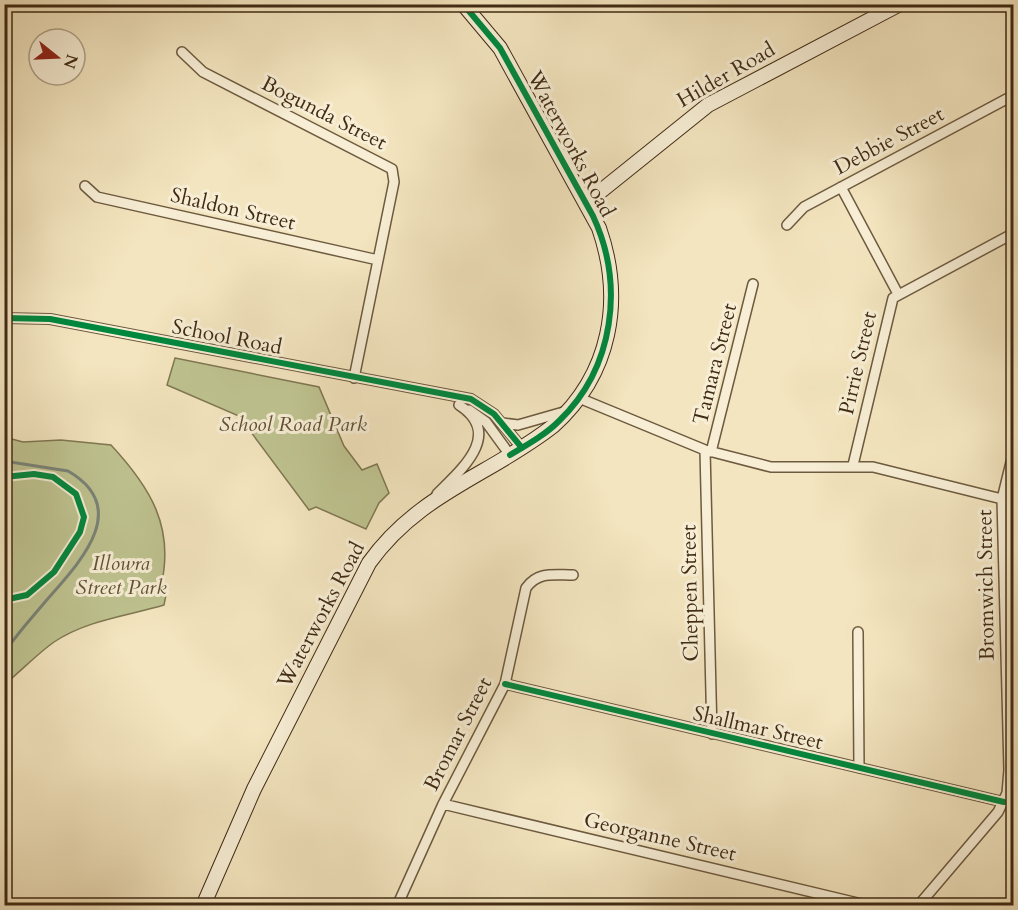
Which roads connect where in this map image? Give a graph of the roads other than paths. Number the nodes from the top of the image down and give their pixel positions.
1 (463, 4) edge
2 (900, 4) edge
3 (182, 52) dead end
4 (1014, 95) edge
5 (85, 186) dead end
6 (841, 187) junction
7 (586, 203) junction
8 (787, 225) dead end
9 (1014, 233) edge
10 (378, 260) junction
11 (4, 284) edge
12 (753, 284) dead end
13 (898, 294) junction
14 (5, 318) edge
15 (354, 378) junction
16 (443, 396) junction
17 (579, 398) junction
18 (459, 405) junction
19 (570, 410) junction
20 (503, 423) junction
21 (1014, 450) edge
22 (708, 451) junction
23 (516, 452) junction
24 (853, 465) junction
25 (1002, 499) junction
26 (427, 504) junction
27 (573, 574) dead end
28 (858, 632) dead end
29 (505, 684) junction
30 (712, 734) junction
31 (860, 768) junction
32 (1004, 802) junction
33 (443, 804) junction
34 (203, 906) edge
35 (397, 906) edge
36 (870, 906) edge
37 (918, 906) edge

1 - 7 main road, Waterworks Road
2 - 7 main road, Hilder Road
3 - 10 street, Bogunda Street
4 - 6 street, Debbie Street
5 - 10 street, Shaldon Street
6 - 8 street, Debbie Street
6 - 13 street
7 - 17 main road, Waterworks Road
9 - 13 street, Pirrie Street
10 - 15 street, Bogunda Street
11 - 14 street
12 - 22 street, Tamara Street
13 - 24 street, Pirrie Street
14 - 15 street, School Road
15 - 16 street, School Road
16 - 18 street, School Road
16 - 20 street, School Road
17 - 19 main road, Waterworks Road
17 - 22 street
18 - 23 street, School Road
18 - 26 street
19 - 20 street
19 - 23 main road, Waterworks Road
20 - 23 street, School Road
21 - 25 street, Bromwich Street
22 - 24 street
22 - 30 street, Cheppen Street
23 - 26 main road, Waterworks Road
24 - 25 street
25 - 32 street, Bromwich Street
26 - 34 main road, Waterworks Road
27 - 29 street, Bromar Street
28 - 31 street
29 - 30 street, Shallmar Street
29 - 33 street, Bromar Street
30 - 31 street, Shallmar Street
31 - 32 street, Shallmar Street
32 - 37 street, Bromwich Street
33 - 35 street, Bromar Street
33 - 36 street, Georganne Street

